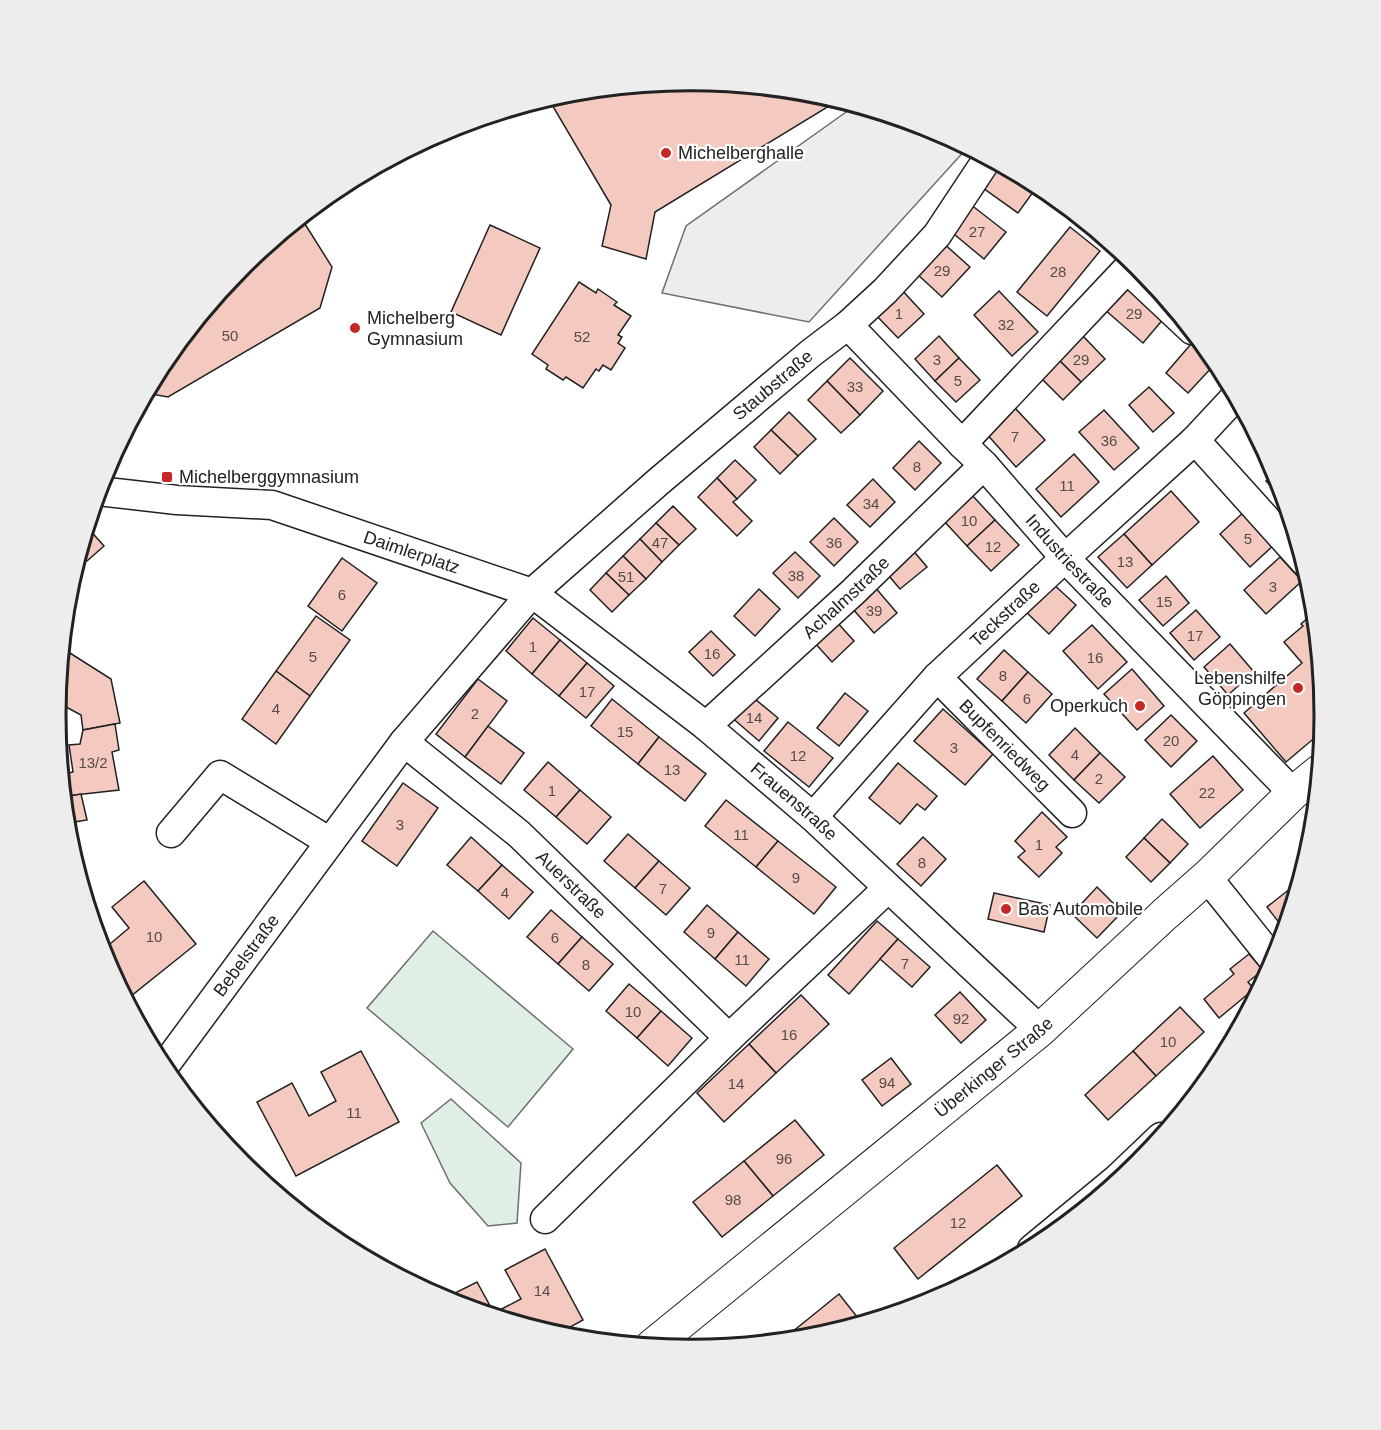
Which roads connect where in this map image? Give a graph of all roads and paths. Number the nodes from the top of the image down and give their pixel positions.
1 (984, 164) edge
2 (1126, 267) edge
3 (848, 325) junction
4 (1230, 402) edge
5 (1195, 440) junction
6 (962, 444) junction
7 (984, 465) junction
8 (108, 492) edge
9 (1293, 548) edge
10 (1065, 558) junction
11 (532, 593) junction
12 (937, 677) junction
13 (706, 726) junction
14 (404, 742) junction
15 (1312, 778) edge
16 (1293, 794) junction
17 (1071, 813) dead end
18 (813, 817) junction
19 (171, 833) dead end
20 (330, 842) junction
21 (1207, 877) junction
22 (888, 888) junction
23 (1267, 953) edge
24 (1040, 1030) junction
25 (729, 1038) junction
26 (169, 1059) edge
27 (545, 1219) dead end
28 (661, 1339) edge

1 - 3 street, Staubstraße
2 - 6 street
3 - 6 street, Industriestraße
3 - 11 street, Staubstraße
4 - 5 street, Teckstraße
5 - 9 street
5 - 10 street, Teckstraße
6 - 7 street, Industriestraße
7 - 10 street, Industriestraße
7 - 13 street, Achalmstraße
8 - 11 street, Daimlerplatz
10 - 12 street, Teckstraße
10 - 16 street, Industriestraße
11 - 13 street, Frauenstraße
11 - 14 street
12 - 17 street, Bupfenriedweg
12 - 18 street, Teckstraße
13 - 18 street, Frauenstraße
14 - 20 street, Bebelstraße
14 - 25 street, Auerstraße
15 - 16 main road, Überkinger Straße
16 - 21 main road, Überkinger Straße
18 - 22 street, Frauenstraße
19 - 20 street
20 - 26 street, Bebelstraße
21 - 23 street
21 - 24 main road, Überkinger Straße
22 - 24 street, Frauenstraße
22 - 25 street
24 - 28 main road, Überkinger Straße
25 - 27 street

